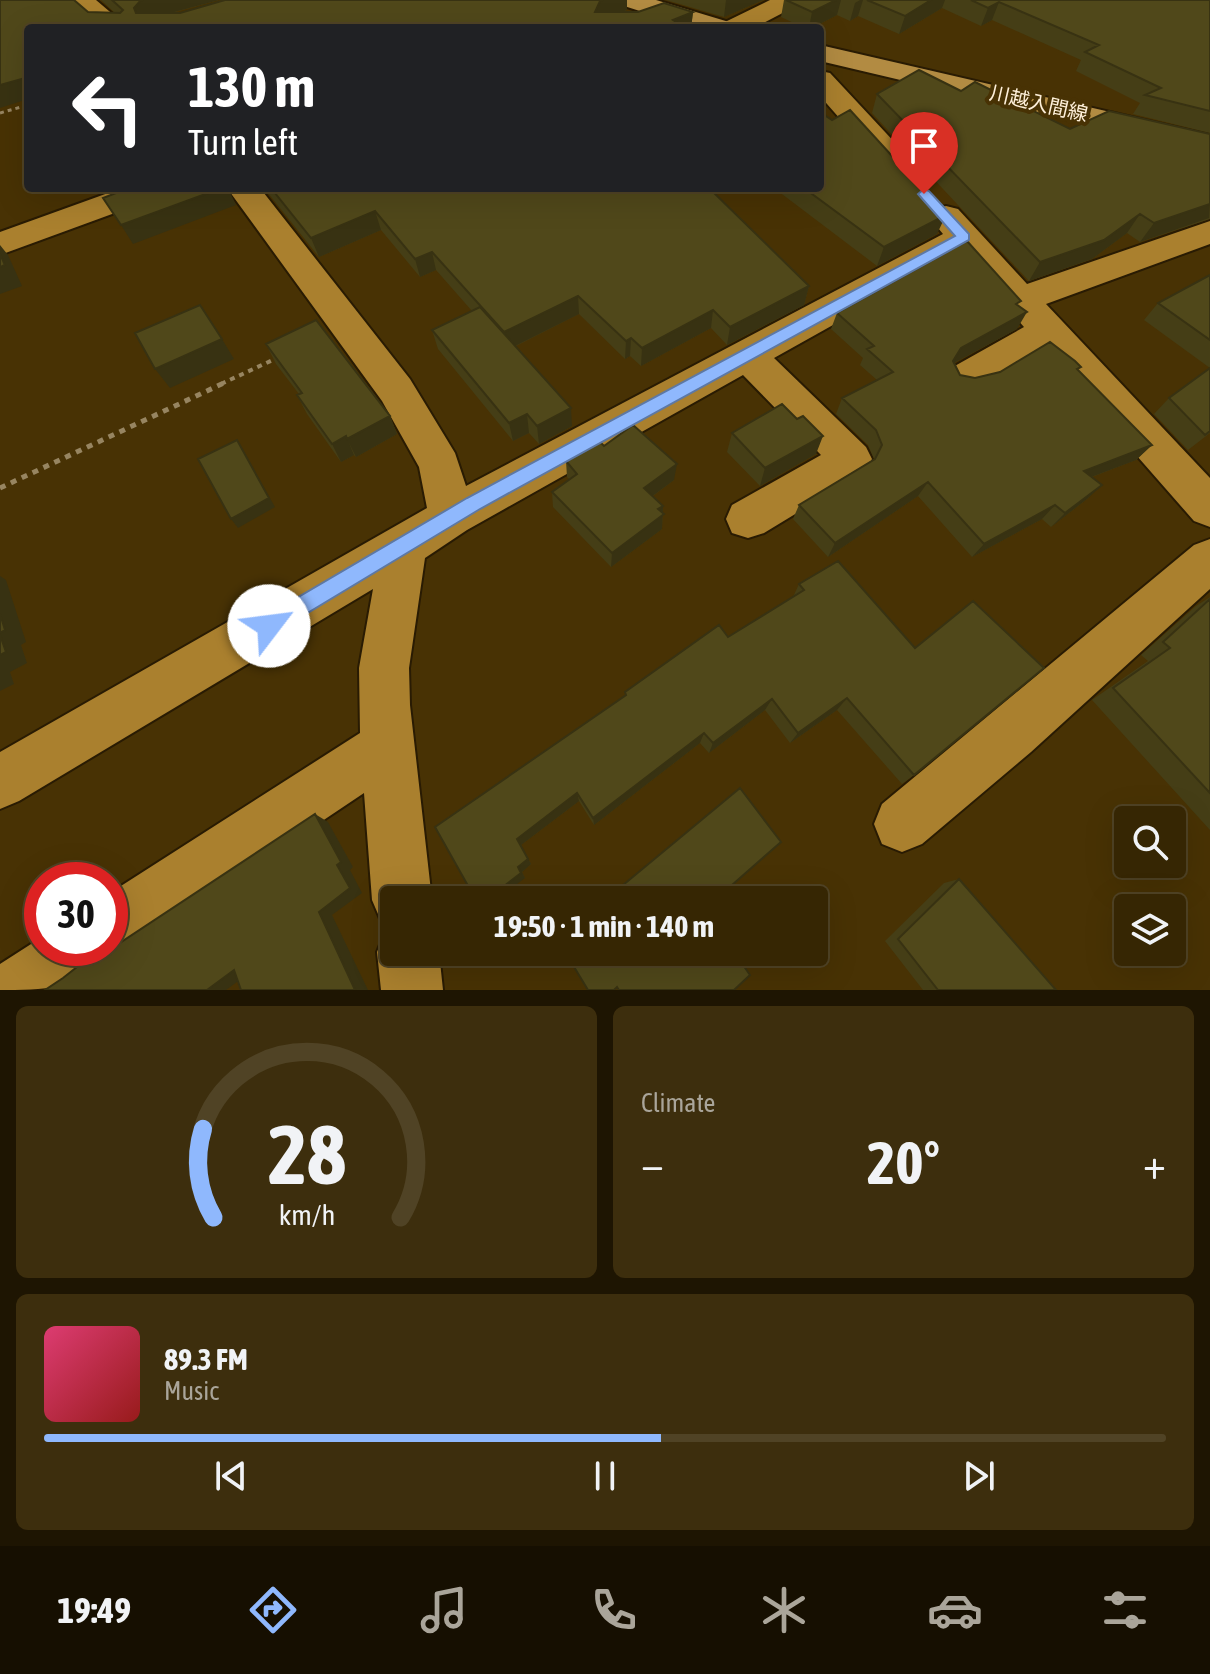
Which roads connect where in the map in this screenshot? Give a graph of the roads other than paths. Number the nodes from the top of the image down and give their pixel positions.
1 (80, 0) edge
2 (789, 0) edge
3 (659, 10) joint
4 (626, 12) edge
5 (111, 24) edge
6 (706, 24) edge
7 (742, 24) edge
8 (824, 54) edge
9 (824, 83) edge
10 (1210, 144) edge
11 (142, 192) edge
12 (246, 192) edge
13 (1210, 232) edge
14 (964, 237) junction
15 (0, 244) edge
16 (1022, 299) junction
17 (1050, 330) junction
18 (747, 355) junction
19 (967, 378) edge
20 (1210, 508) edge
21 (451, 516) junction
22 (748, 519) dead end
23 (403, 547) junction
24 (1210, 560) edge
25 (389, 745) junction
26 (0, 782) edge
27 (902, 824) dead end
28 (401, 886) edge
29 (128, 916) edge
30 (53, 966) edge
31 (409, 966) edge
32 (16, 990) edge
33 (412, 990) edge

1 - 5 street
2 - 7 street
3 - 4 street
3 - 6 main road
8 - 10 main road, 川越入間線
9 - 14 street
11 - 15 street
12 - 21 street
13 - 16 street
14 - 16 street
14 - 18 street
16 - 17 street
17 - 19 street
17 - 20 street
18 - 21 street
18 - 22 street
21 - 23 street
23 - 25 street
23 - 26 street
24 - 27 street
25 - 28 street
25 - 29 street
30 - 32 street
31 - 33 street

